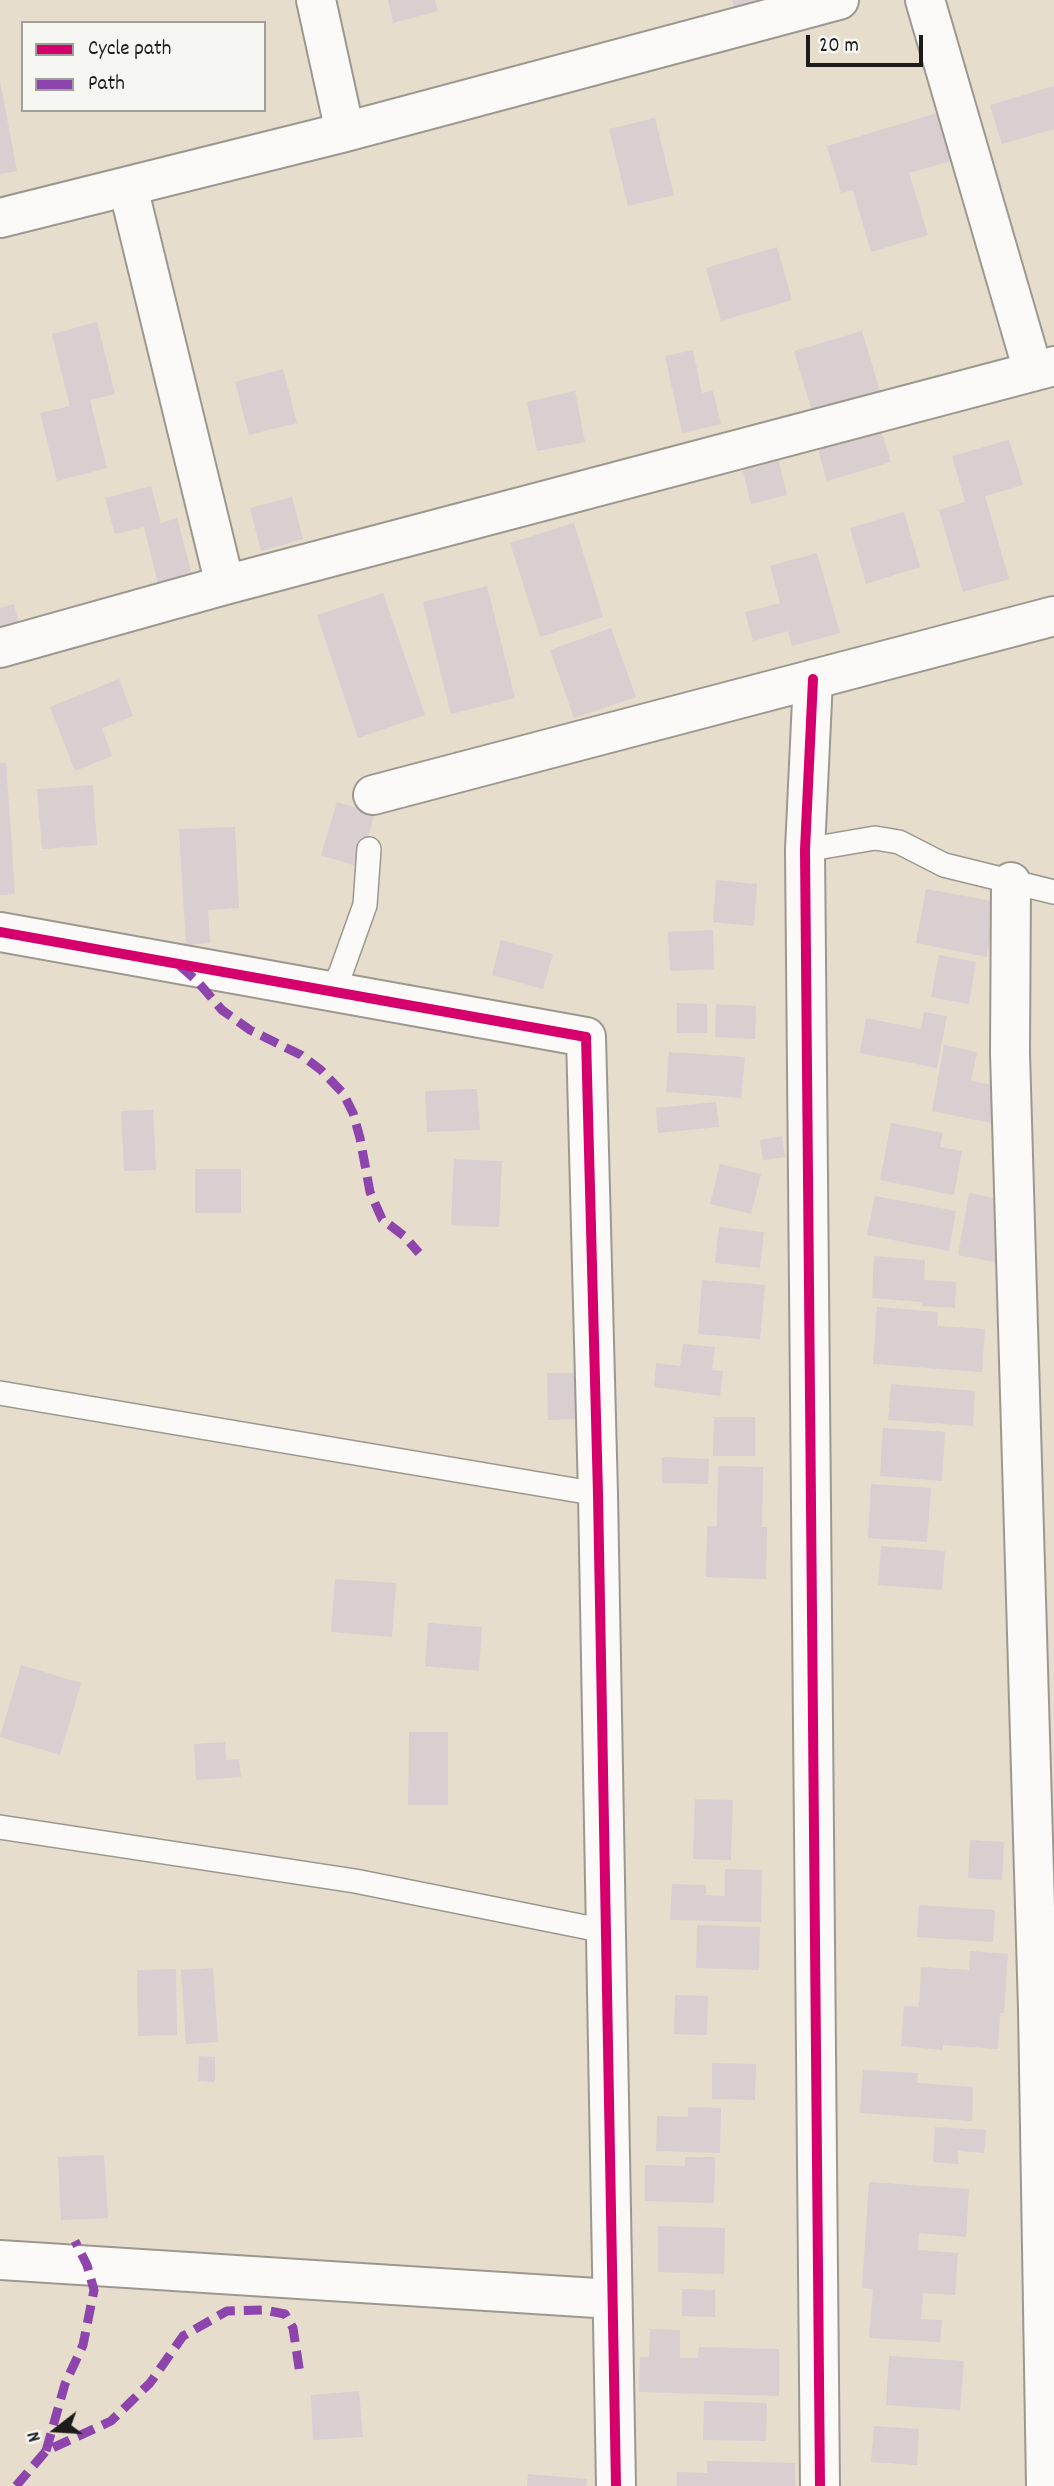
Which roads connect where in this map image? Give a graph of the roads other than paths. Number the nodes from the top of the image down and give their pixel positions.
1 (316, 0) edge
2 (839, 0) edge
3 (925, 0) edge
4 (345, 132) junction
5 (128, 187) junction
6 (0, 218) edge
7 (1044, 369) edge
8 (225, 585) junction
9 (1054, 616) edge
10 (0, 648) edge
11 (813, 679) junction
12 (373, 795) dead end
13 (369, 849) dead end
14 (805, 850) junction
15 (1011, 882) junction
16 (1054, 892) edge
17 (0, 932) edge
18 (331, 991) junction
19 (0, 1393) edge
20 (598, 1494) junction
21 (0, 1827) edge
22 (605, 1931) junction
23 (0, 2260) edge
24 (612, 2300) junction
25 (617, 2486) edge
26 (820, 2486) edge
27 (1046, 2486) edge

1 - 4 street
2 - 4 street
3 - 7 street
4 - 5 street
5 - 6 street
5 - 8 street
7 - 8 street
8 - 10 street
9 - 11 street
11 - 12 street
11 - 14 street
13 - 18 lane
14 - 15 lane
14 - 26 street
15 - 16 lane
15 - 27 street
17 - 18 street
18 - 20 street
19 - 20 lane
20 - 22 street
21 - 22 lane
22 - 24 street
23 - 24 street
24 - 25 street

